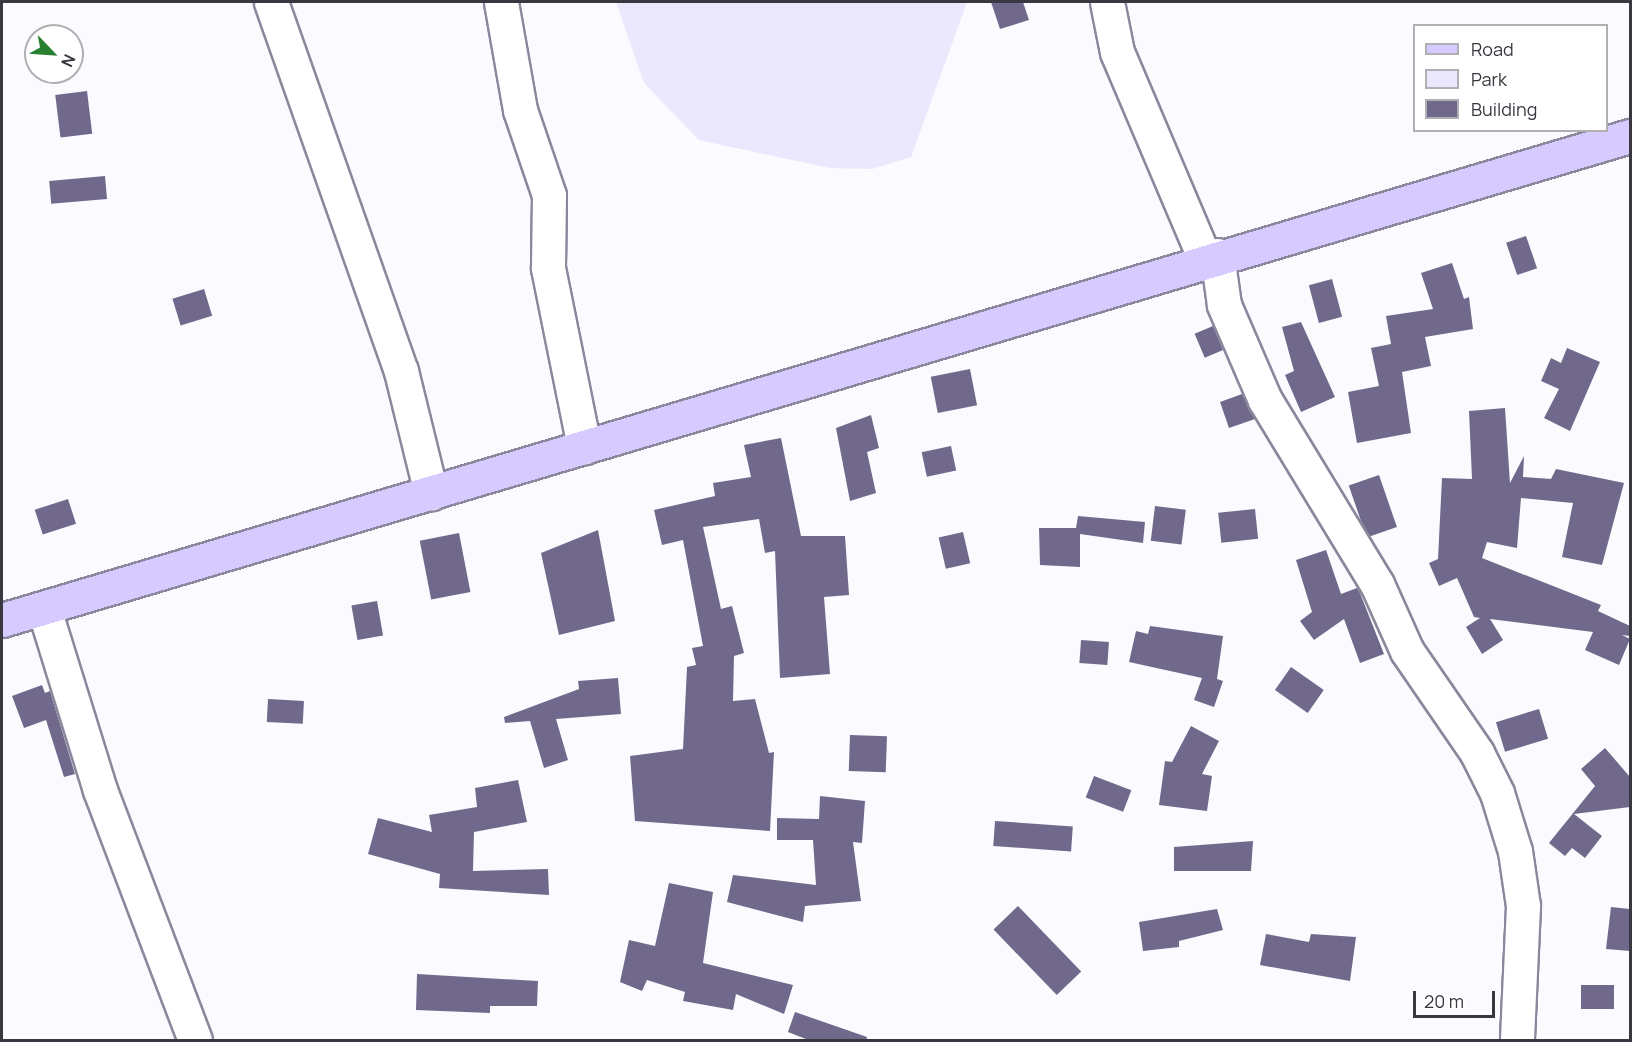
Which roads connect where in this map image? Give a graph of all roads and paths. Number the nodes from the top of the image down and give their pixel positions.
1 (271, 2) edge
2 (501, 2) edge
3 (1107, 2) edge
4 (1630, 136) edge
5 (1211, 257) junction
6 (584, 447) junction
7 (431, 493) junction
8 (44, 609) junction
9 (2, 620) edge
10 (195, 1041) edge
11 (1517, 1041) edge

1 - 7 street
2 - 6 street
3 - 5 street
4 - 5 main road
5 - 6 main road
5 - 11 street
6 - 7 main road
7 - 8 main road
8 - 9 main road
8 - 10 street

